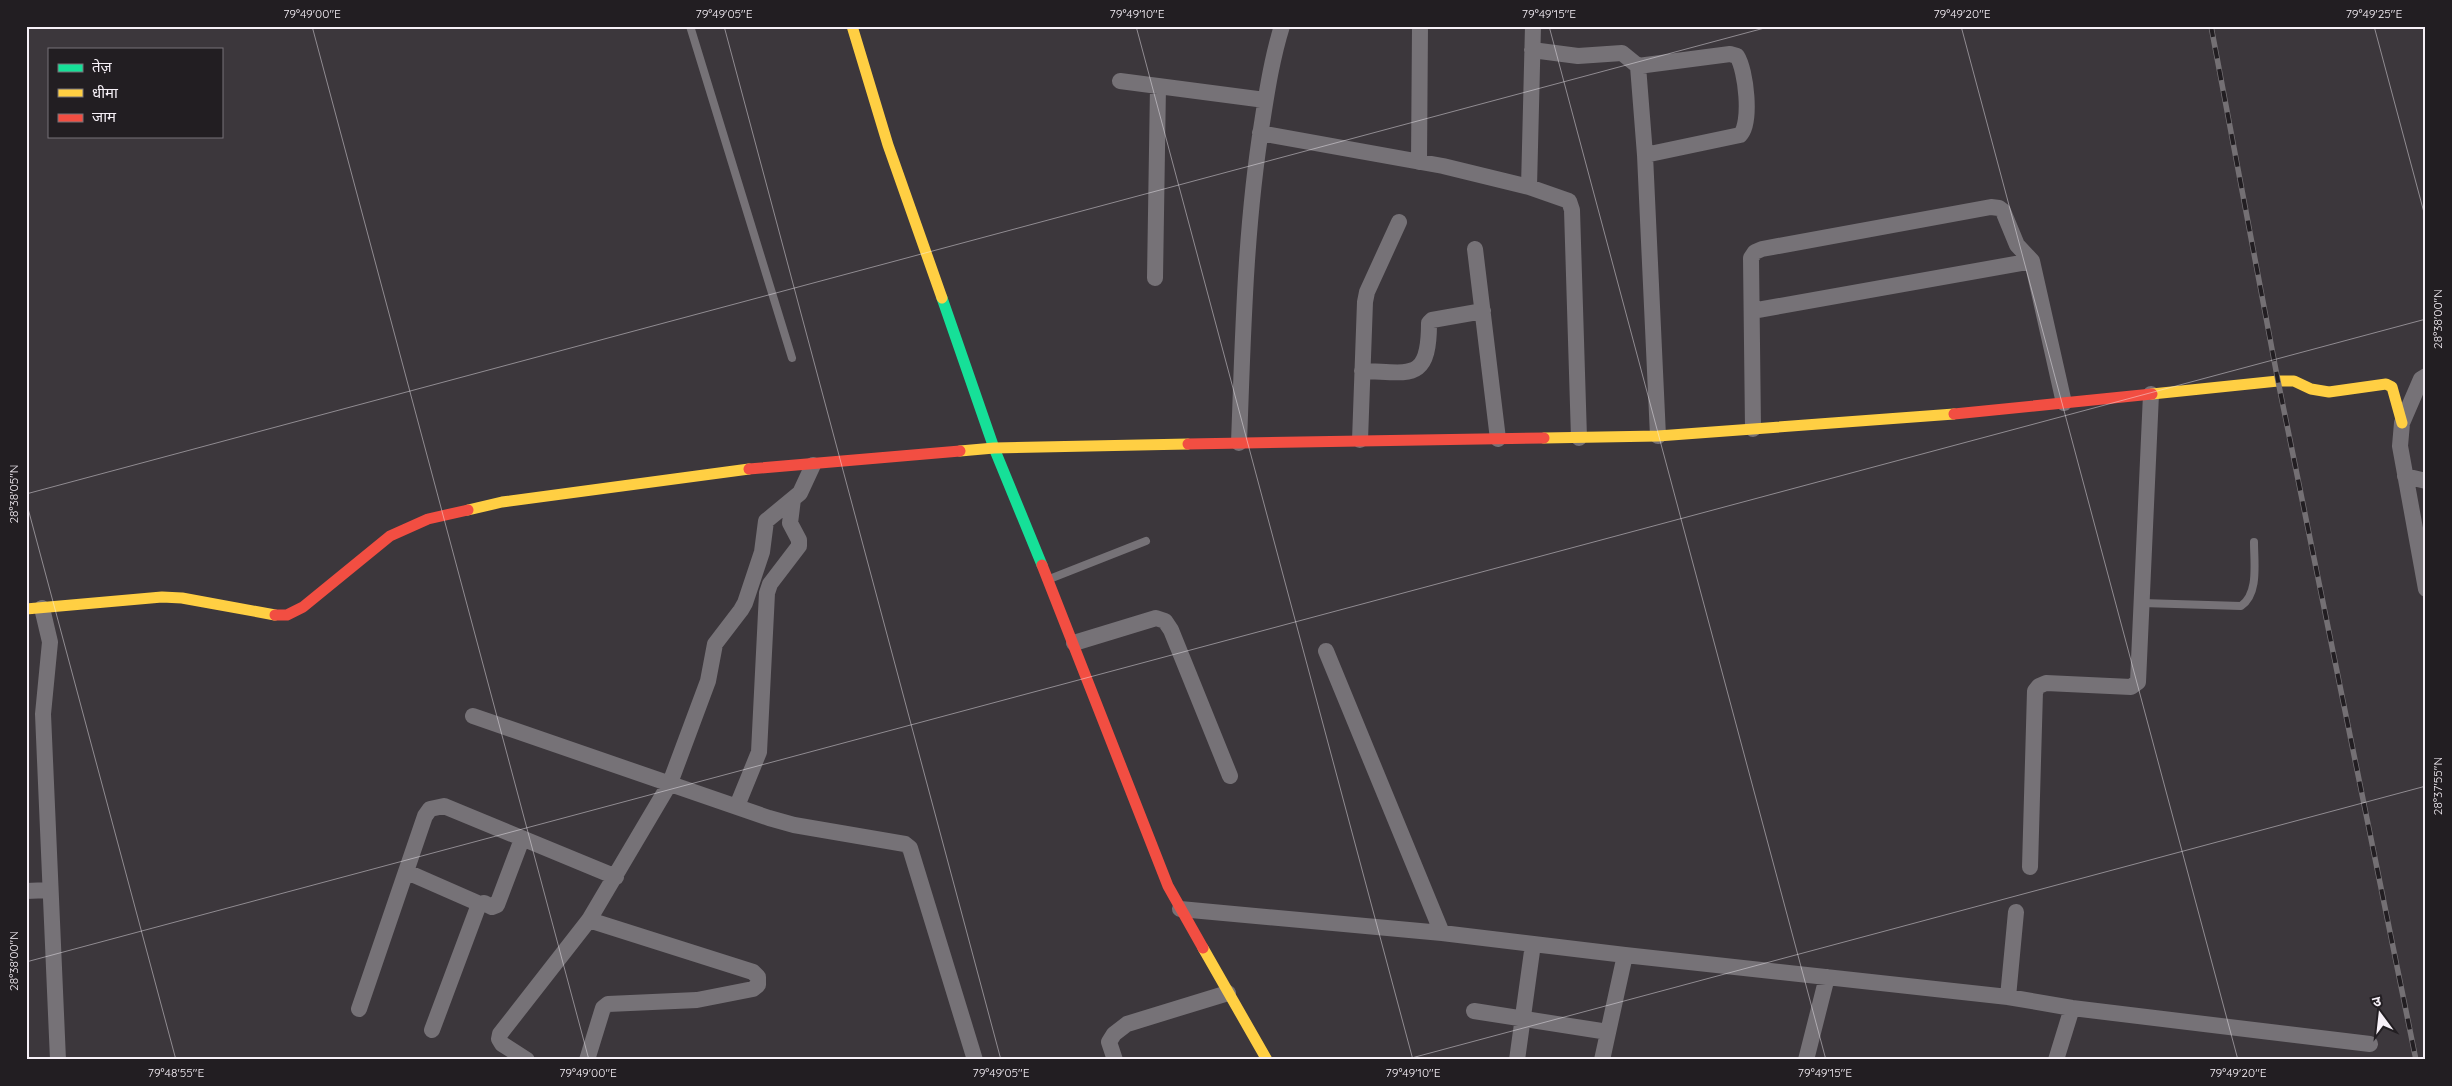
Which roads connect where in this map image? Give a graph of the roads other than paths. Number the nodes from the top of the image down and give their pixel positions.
1 (690, 26) edge
2 (852, 26) edge
3 (1282, 26) edge
4 (1420, 26) edge
5 (1533, 26) edge
6 (1532, 50) junction
7 (1638, 66) junction
8 (1120, 81) dead end
9 (1158, 86) junction
10 (1266, 100) junction
11 (1260, 133) junction
12 (1645, 155) junction
13 (1419, 162) junction
14 (1529, 187) junction
15 (1399, 222) dead end
16 (1475, 248) dead end
17 (2032, 261) junction
18 (1155, 278) dead end
19 (1483, 311) junction
20 (1752, 312) junction
21 (792, 358) dead end
22 (1362, 371) junction
23 (2426, 376) edge
24 (2151, 394) junction
25 (2064, 403) junction
26 (2402, 423) junction
27 (1753, 429) junction
28 (1658, 436) junction
29 (1579, 438) junction
30 (1498, 439) junction
31 (1360, 440) junction
32 (1239, 443) junction
33 (994, 448) junction
34 (813, 465) junction
35 (2405, 476) junction
36 (2426, 481) edge
37 (793, 499) junction
38 (1146, 541) dead end
39 (2254, 542) dead end
40 (1048, 579) junction
41 (2425, 580) edge
42 (2142, 603) junction
43 (34, 608) edge
44 (1074, 643) junction
45 (1326, 650) dead end
46 (473, 716) dead end
47 (1230, 776) dead end
48 (670, 783) junction
49 (737, 806) junction
50 (522, 839) junction
51 (2030, 868) dead end
52 (407, 872) junction
53 (616, 877) junction
54 (50, 890) junction
55 (26, 891) edge
56 (480, 904) junction
57 (1180, 909) junction
58 (2016, 912) dead end
59 (589, 920) junction
60 (1442, 933) junction
61 (1533, 944) junction
62 (1625, 955) junction
63 (1827, 978) junction
64 (1228, 993) junction
65 (2008, 997) junction
66 (2072, 1008) junction
67 (359, 1010) dead end
68 (1474, 1011) dead end
69 (1523, 1019) junction
70 (432, 1030) dead end
71 (1608, 1032) junction
72 (2370, 1044) dead end
73 (58, 1060) edge
74 (527, 1060) edge
75 (587, 1060) edge
76 (975, 1060) edge
77 (1114, 1060) edge
78 (1267, 1060) edge
79 (1517, 1060) edge
80 (1602, 1060) edge
81 (1806, 1060) edge
82 (2056, 1060) edge

1 - 21 lane
2 - 33 main road
3 - 10 street
4 - 13 street
5 - 6 street
6 - 7 street
6 - 14 street
7 - 12 street
7 - 12 street
8 - 9 street
9 - 10 street
9 - 18 street
10 - 11 street
11 - 13 street
11 - 32 street
12 - 28 street
13 - 14 street
14 - 29 street
15 - 22 street
16 - 19 street
17 - 20 street
17 - 20 street
17 - 25 street
19 - 22 street
19 - 30 street
20 - 27 street
22 - 31 street
23 - 26 street
24 - 25 main road
24 - 26 main road
24 - 42 street
25 - 27 main road
26 - 35 street
27 - 28 main road
28 - 29 main road
29 - 30 main road
30 - 31 main road
31 - 32 main road
32 - 33 main road
33 - 34 main road
33 - 40 main road
34 - 37 street
34 - 43 main road
35 - 36 street
35 - 41 street
37 - 48 street
37 - 49 street
38 - 40 lane
39 - 42 lane
40 - 44 main road
42 - 51 street
43 - 54 street
44 - 47 street
44 - 57 main road
45 - 60 street
46 - 48 street
48 - 49 street
48 - 53 street
49 - 76 street
50 - 52 street
50 - 53 street
50 - 56 street
52 - 56 street
52 - 67 street
53 - 59 street
54 - 55 street
54 - 73 street
56 - 70 street
57 - 60 street
57 - 64 main road
58 - 65 street
59 - 74 street
59 - 75 street
60 - 61 street
61 - 62 street
61 - 69 street
62 - 63 street
62 - 71 street
63 - 65 street
63 - 81 street
64 - 77 street
64 - 78 main road
65 - 66 street
66 - 72 street
66 - 82 street
68 - 69 street
69 - 71 street
69 - 79 street
71 - 80 street

